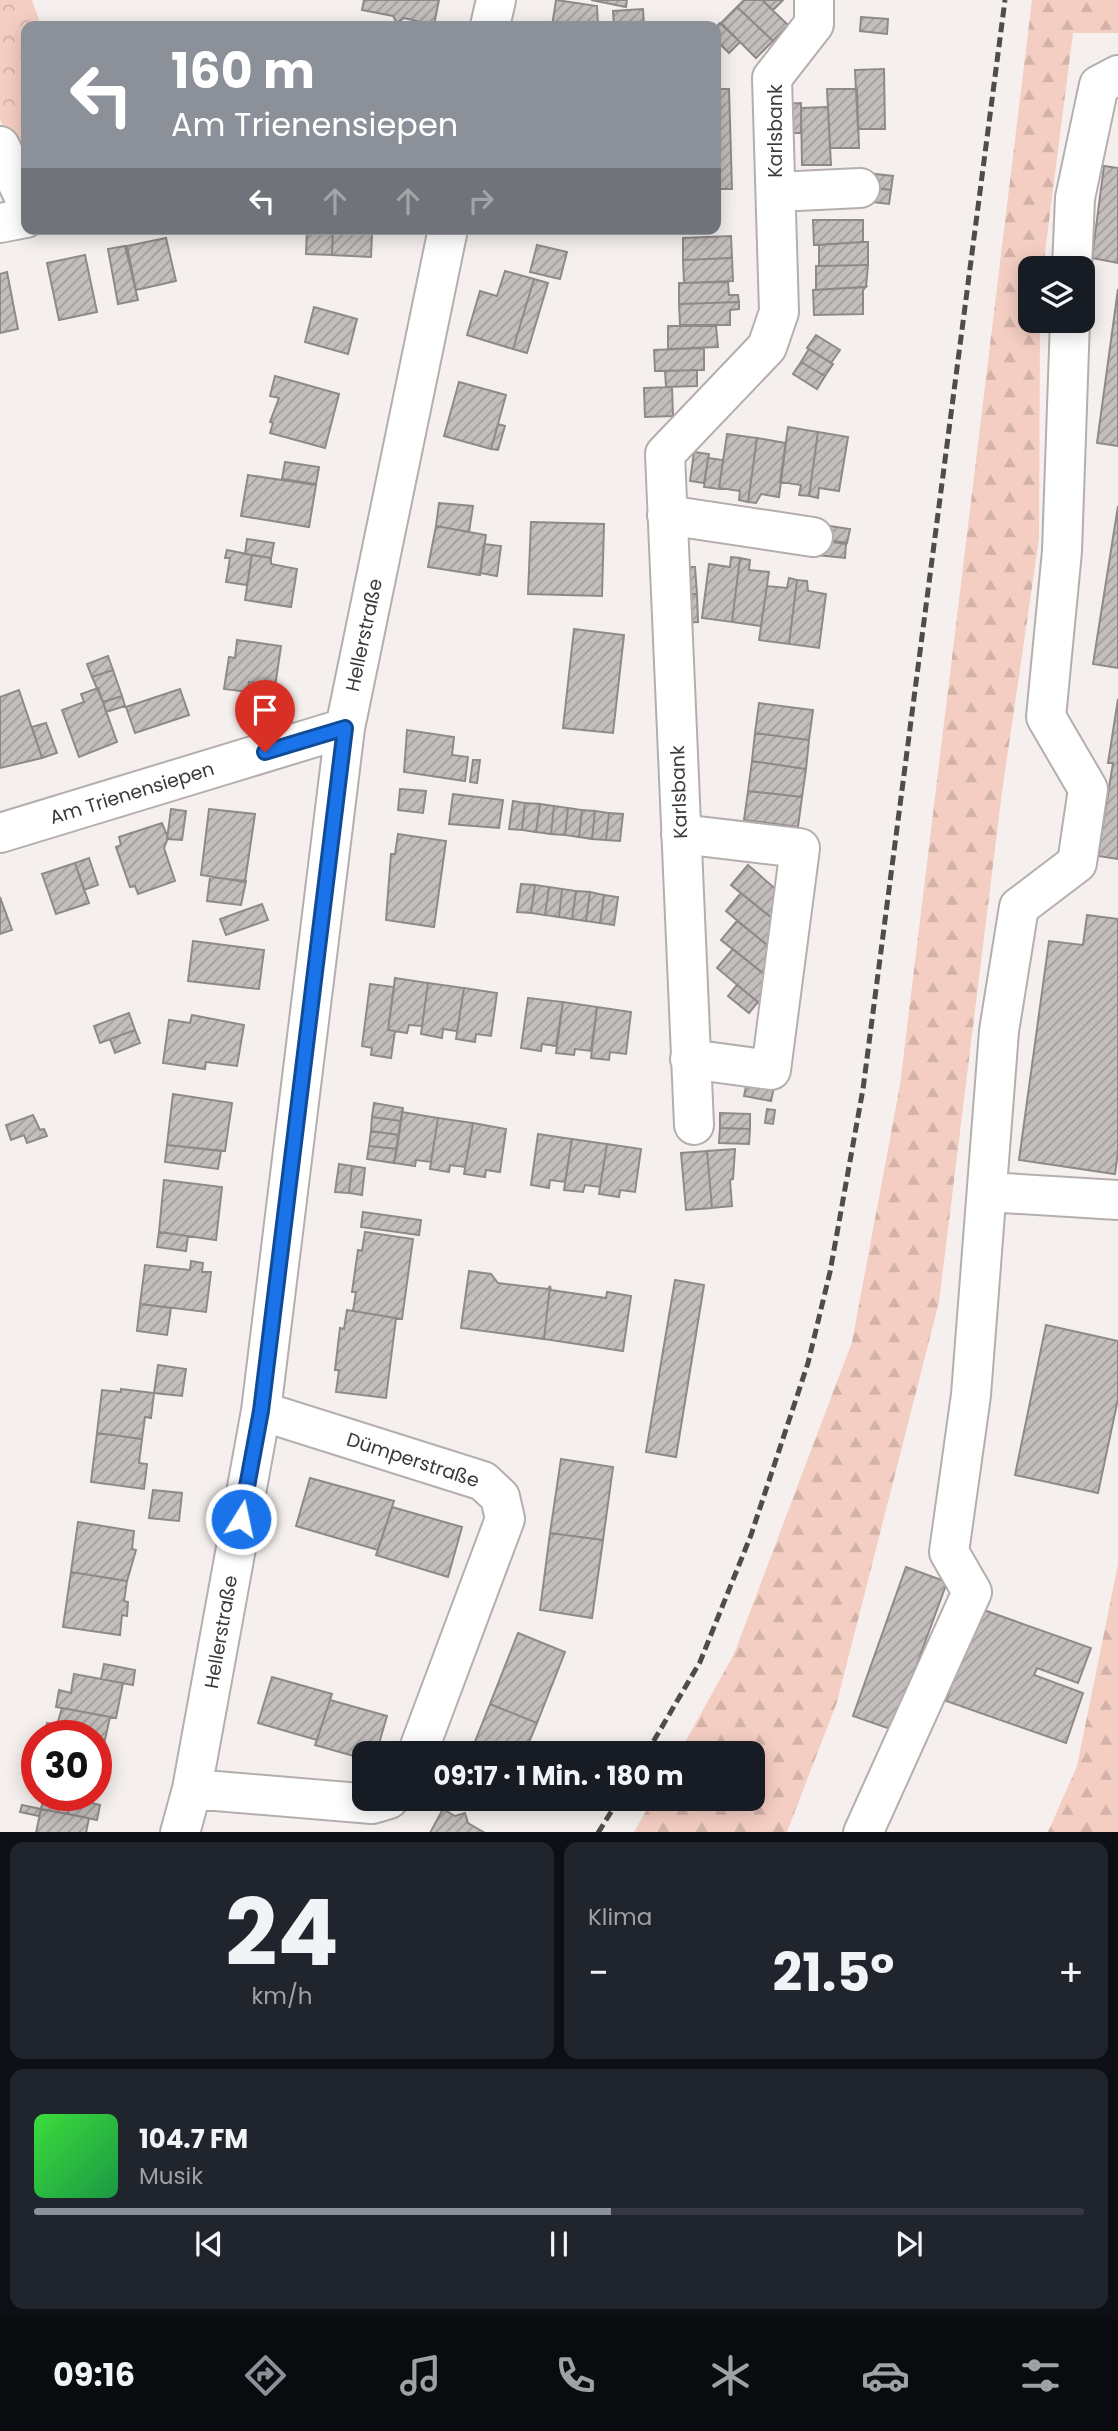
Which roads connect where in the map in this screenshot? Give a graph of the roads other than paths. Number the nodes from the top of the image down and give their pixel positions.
1 (496, 0) edge
2 (814, 0) edge
3 (491, 21) edge
4 (1118, 75) edge
5 (0, 146) edge
6 (860, 188) dead end
7 (21, 190) edge
8 (776, 192) junction
9 (21, 219) edge
10 (0, 223) edge
11 (447, 235) edge
12 (1072, 256) edge
13 (1070, 333) edge
14 (667, 515) junction
15 (813, 537) dead end
16 (345, 728) junction
17 (0, 833) edge
18 (681, 834) junction
19 (691, 1065) junction
20 (694, 1125) dead end
21 (987, 1192) junction
22 (1118, 1200) edge
23 (261, 1411) junction
24 (422, 1741) edge
25 (192, 1789) junction
26 (352, 1802) edge
27 (180, 1832) edge
28 (863, 1832) edge

1 - 3 street
2 - 8 street, Karlsbank
4 - 12 street
5 - 7 street
6 - 8 street, Karlsbank
8 - 14 street, Karlsbank
9 - 10 street
11 - 16 street, Hellerstraße
13 - 21 street
14 - 15 street
14 - 18 street, Karlsbank
16 - 17 street, Am Trienensiepen
16 - 23 street, Hellerstraße
18 - 19 street, Karlsbank
18 - 19 street
19 - 20 street, Karlsbank
21 - 22 street
21 - 28 street
23 - 24 street, Dümperstraße
23 - 25 street, Hellerstraße
25 - 26 street
25 - 27 street, Hellerstraße

